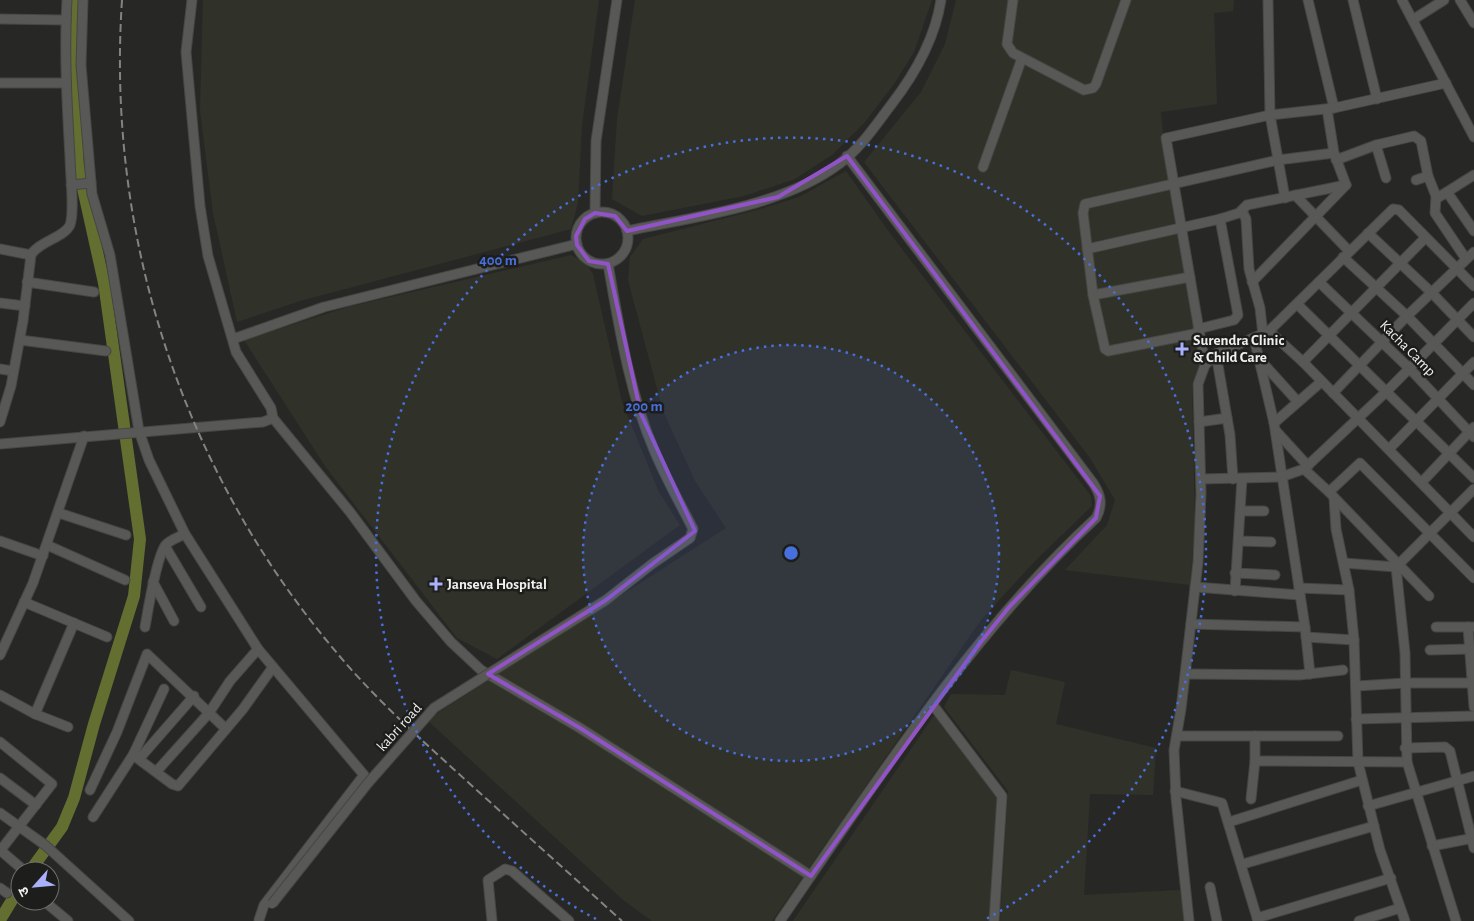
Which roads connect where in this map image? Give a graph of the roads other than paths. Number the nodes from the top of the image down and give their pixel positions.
1 (67, 0) edge
2 (83, 0) edge
3 (192, 0) edge
4 (617, 0) edge
5 (941, 0) edge
6 (1013, 0) edge
7 (1126, 0) edge
8 (1268, 0) edge
9 (1308, 0) edge
10 (1353, 0) edge
11 (1402, 0) edge
12 (1444, 0) edge
13 (1460, 0) edge
14 (0, 19) edge
15 (1414, 19) junction
16 (66, 20) junction
17 (1474, 22) edge
18 (82, 38) junction
19 (66, 39) junction
20 (1022, 58) junction
21 (0, 83) edge
22 (66, 83) junction
23 (1446, 83) junction
24 (1377, 99) junction
25 (1330, 109) junction
26 (1270, 115) junction
27 (85, 125) junction
28 (68, 126) junction
29 (1474, 137) edge
30 (1376, 145) junction
31 (848, 156) junction
32 (1335, 156) junction
33 (1278, 160) junction
34 (983, 167) dead end
35 (1474, 175) edge
36 (1428, 176) junction
37 (1386, 178) dead end
38 (1416, 180) dead end
39 (91, 183) junction
40 (1173, 184) junction
41 (71, 185) junction
42 (1346, 185) junction
43 (1447, 192) junction
44 (1294, 195) junction
45 (1436, 196) junction
46 (1285, 198) junction
47 (1242, 211) junction
48 (595, 213) junction
49 (1315, 216) junction
50 (1220, 219) junction
51 (1180, 228) junction
52 (627, 231) junction
53 (1474, 231) edge
54 (1368, 232) junction
55 (1425, 238) junction
56 (577, 244) junction
57 (0, 249) edge
58 (1087, 249) junction
59 (1474, 252) edge
60 (1346, 254) junction
61 (31, 255) junction
62 (1466, 259) junction
63 (1400, 263) junction
64 (608, 264) junction
65 (1456, 268) junction
66 (1190, 277) junction
67 (27, 282) junction
68 (1252, 282) junction
69 (1319, 282) junction
70 (1376, 286) junction
71 (1474, 286) edge
72 (94, 292) dead end
73 (1432, 293) junction
74 (1093, 295) junction
75 (0, 303) edge
76 (1474, 303) edge
77 (1298, 304) junction
78 (25, 306) junction
79 (1352, 312) junction
80 (1407, 316) junction
81 (1458, 320) junction
82 (1198, 331) junction
83 (1262, 335) junction
84 (1330, 335) junction
85 (1474, 337) edge
86 (234, 339) junction
87 (20, 340) junction
88 (1383, 342) junction
89 (1434, 344) junction
90 (106, 351) dead end
91 (1216, 354) junction
92 (1259, 360) junction
93 (1303, 362) junction
94 (1474, 362) edge
95 (1205, 365) junction
96 (1360, 365) junction
97 (1410, 368) junction
98 (0, 369) edge
99 (13, 371) junction
100 (1463, 374) junction
101 (1320, 382) junction
102 (1474, 385) edge
103 (1387, 391) junction
104 (1333, 393) junction
105 (1439, 398) junction
106 (1298, 402) junction
107 (273, 418) junction
108 (1227, 418) junction
109 (1359, 419) junction
110 (1416, 420) junction
111 (0, 422) edge
112 (1199, 422) junction
113 (1275, 427) junction
114 (136, 431) junction
115 (1472, 432) edge
116 (84, 436) junction
117 (0, 444) edge
118 (1390, 449) junction
119 (1449, 453) junction
120 (1306, 468) junction
121 (1281, 477) junction
122 (1474, 478) edge
123 (1237, 479) junction
124 (1201, 480) junction
125 (1422, 482) junction
126 (1474, 489) edge
127 (1331, 495) junction
128 (1241, 511) junction
129 (1264, 511) dead end
130 (1451, 512) junction
131 (59, 513) junction
132 (185, 534) junction
133 (1431, 534) junction
134 (126, 535) dead end
135 (1474, 537) edge
136 (0, 540) edge
137 (1239, 541) junction
138 (1271, 542) dead end
139 (47, 545) junction
140 (164, 546) junction
141 (43, 556) junction
142 (1344, 563) junction
143 (1397, 565) junction
144 (1236, 573) junction
145 (1275, 575) dead end
146 (1474, 578) edge
147 (125, 580) dead end
148 (153, 582) junction
149 (1195, 587) junction
150 (1349, 590) junction
151 (1235, 591) junction
152 (1299, 592) junction
153 (1429, 596) dead end
154 (24, 602) junction
155 (201, 607) dead end
156 (174, 621) dead end
157 (74, 623) junction
158 (1191, 624) junction
159 (145, 627) dead end
160 (1306, 627) junction
161 (1436, 627) dead end
162 (1471, 627) edge
163 (108, 637) dead end
164 (1306, 637) junction
165 (1354, 640) junction
166 (258, 649) junction
167 (1470, 649) junction
168 (1430, 650) dead end
169 (0, 656) edge
170 (273, 667) junction
171 (1343, 670) dead end
172 (1186, 674) junction
173 (1310, 674) junction
174 (1405, 683) junction
175 (1472, 683) junction
176 (1357, 686) junction
177 (164, 690) dead end
178 (0, 695) edge
179 (194, 696) junction
180 (933, 705) junction
181 (1474, 707) edge
182 (209, 713) junction
183 (35, 714) junction
184 (1474, 716) edge
185 (1405, 717) junction
186 (1356, 719) junction
187 (68, 727) dead end
188 (226, 729) junction
189 (1177, 736) junction
190 (1255, 736) junction
191 (1338, 736) dead end
192 (0, 742) edge
193 (1405, 748) junction
194 (136, 757) junction
195 (1255, 761) junction
196 (1358, 762) junction
197 (1407, 762) junction
198 (156, 772) junction
199 (1474, 776) edge
200 (0, 778) edge
201 (1362, 780) junction
202 (1457, 780) junction
203 (90, 790) dead end
204 (1176, 791) junction
205 (1416, 791) junction
206 (1251, 799) dead end
207 (36, 805) junction
208 (1368, 806) junction
209 (0, 813) edge
210 (93, 817) dead end
211 (1229, 822) junction
212 (1374, 826) junction
213 (19, 827) junction
214 (1473, 841) edge
215 (1432, 846) junction
216 (0, 850) edge
217 (13, 861) edge
218 (1243, 864) junction
219 (811, 876) junction
220 (1391, 878) junction
221 (1210, 887) dead end
222 (1400, 908) junction
223 (1258, 919) edge
224 (259, 920) edge
225 (129, 921) edge
226 (492, 921) edge
227 (569, 921) edge
228 (780, 921) edge
229 (994, 921) edge
230 (1189, 921) edge
231 (1217, 921) edge
232 (1359, 921) edge
233 (1405, 921) edge
234 (1456, 921) edge

1 - 16 street
2 - 18 street
3 - 86 street
4 - 48 street
5 - 31 street
6 - 20 street
7 - 20 street
8 - 26 street
9 - 25 street
10 - 24 street
11 - 15 street
12 - 15 street
13 - 17 street
14 - 16 street
15 - 23 street
16 - 19 street
18 - 19 street
18 - 27 street
19 - 22 street
20 - 34 street
21 - 22 street
22 - 28 street
23 - 24 street
23 - 29 street
24 - 25 street
25 - 26 street
25 - 32 street
26 - 33 street
26 - 40 street
27 - 28 street
27 - 39 street
28 - 41 street
30 - 32 street
30 - 36 street
30 - 37 street
31 - 52 street
31 - 180 street
32 - 33 street
32 - 42 street
33 - 40 street
33 - 46 street
35 - 43 street
36 - 38 street
36 - 45 street
39 - 41 street
39 - 114 street
40 - 51 street
40 - 58 street
41 - 61 street
42 - 44 street
42 - 49 street
43 - 45 street
43 - 53 street
44 - 46 street
44 - 49 street
45 - 62 street
46 - 47 street
47 - 50 street
47 - 68 street
48 - 52 street
48 - 56 street
49 - 60 street
49 - 68 street
50 - 51 street
50 - 82 street
51 - 58 street
51 - 66 street
52 - 64 street
54 - 55 street
54 - 60 street
54 - 63 street
55 - 63 street
55 - 65 street
56 - 64 street
56 - 86 street
57 - 61 street
58 - 74 street
59 - 62 street
60 - 69 street
60 - 70 street
61 - 67 street
62 - 65 street
63 - 70 street
63 - 73 street
64 - 224 street, kabri road, bridge
65 - 71 street
65 - 73 street
66 - 74 street
66 - 82 street
67 - 72 street
67 - 78 street
68 - 83 street
69 - 77 street
69 - 79 street, Kacha Camp
70 - 79 street
70 - 80 street
73 - 80 street
73 - 81 street
74 - 82 street
75 - 78 street
76 - 81 street
77 - 83 street
77 - 84 street
78 - 87 street
79 - 84 street
79 - 88 street, Kacha Camp
80 - 88 street
80 - 89 street
81 - 85 street
81 - 89 street
82 - 95 street
83 - 91 street
83 - 92 street
83 - 93 street
84 - 93 street
84 - 96 street
86 - 107 street
87 - 90 street
87 - 99 street
88 - 96 street
88 - 97 street, Kacha Camp
89 - 97 street
89 - 100 street
91 - 95 street
91 - 108 street
92 - 106 street
92 - 113 street
93 - 101 street
94 - 100 street
95 - 112 street
96 - 103 street
96 - 104 street
97 - 103 street
97 - 105 street, Kacha Camp
98 - 99 street
99 - 111 street
100 - 102 street
100 - 105 street
101 - 104 street
101 - 106 street
103 - 109 street
103 - 110 street
104 - 109 street
105 - 110 street
105 - 115 street, Kacha Camp
106 - 113 street
107 - 114 street
107 - 219 street
108 - 112 street
108 - 123 street
109 - 118 street
109 - 120 street
110 - 118 street
110 - 119 street
112 - 124 street
113 - 120 street
113 - 121 street
114 - 116 street
114 - 132 street
115 - 119 street
116 - 117 street
116 - 131 street
118 - 125 street
119 - 122 street
119 - 125 street
120 - 121 street
120 - 127 street
121 - 123 street
121 - 152 street
123 - 124 street
123 - 128 street
124 - 149 street
125 - 130 street
126 - 130 street
127 - 133 street
127 - 142 street
127 - 143 street
128 - 129 street
128 - 137 street
130 - 133 street
130 - 135 street
131 - 134 street
131 - 139 street
132 - 140 street
132 - 166 street
133 - 143 street
133 - 146 street
136 - 141 street
137 - 138 street
137 - 144 street
139 - 141 street
139 - 147 street
140 - 148 street
140 - 155 street
141 - 154 street
142 - 143 street
142 - 150 street
143 - 153 street
143 - 174 street
144 - 145 street
144 - 151 street
148 - 156 street
148 - 159 street
149 - 151 street
149 - 158 street
150 - 152 street
150 - 165 street
151 - 152 street
152 - 160 street
154 - 157 street
154 - 169 street
157 - 163 street
157 - 183 street
158 - 160 street
158 - 172 street
160 - 164 street
161 - 162 street
162 - 167 street
164 - 165 street
164 - 173 street
165 - 176 street
166 - 170 street
166 - 182 street
167 - 168 street
167 - 175 street
170 - 188 street
170 - 224 street
171 - 173 street
172 - 173 street
172 - 189 street
174 - 175 street
174 - 176 street
174 - 185 street
175 - 181 street
176 - 186 street
177 - 194 street
178 - 183 street
179 - 182 street
179 - 194 street
179 - 203 street
180 - 219 street
180 - 229 street
182 - 188 street
182 - 198 street
183 - 187 street
184 - 185 street
185 - 186 street
185 - 193 street
186 - 196 street
188 - 198 street
189 - 190 street
189 - 204 street
190 - 191 street
190 - 195 street
192 - 207 street
193 - 197 street
193 - 202 street
194 - 198 street
194 - 210 street
195 - 196 street
195 - 206 street
196 - 197 street
196 - 201 street
197 - 205 street
199 - 202 street
200 - 207 street
201 - 208 street
201 - 211 street
202 - 205 street
202 - 214 street
204 - 211 street
204 - 230 street
205 - 208 street
205 - 215 street
207 - 213 street
208 - 212 street
209 - 213 street
211 - 218 street
212 - 218 street
212 - 220 street
213 - 216 street
213 - 225 street
214 - 215 street
215 - 234 street
216 - 217 street
218 - 223 street
219 - 228 street
220 - 222 street
220 - 223 street
221 - 231 street
222 - 232 street
222 - 233 street
226 - 227 street

